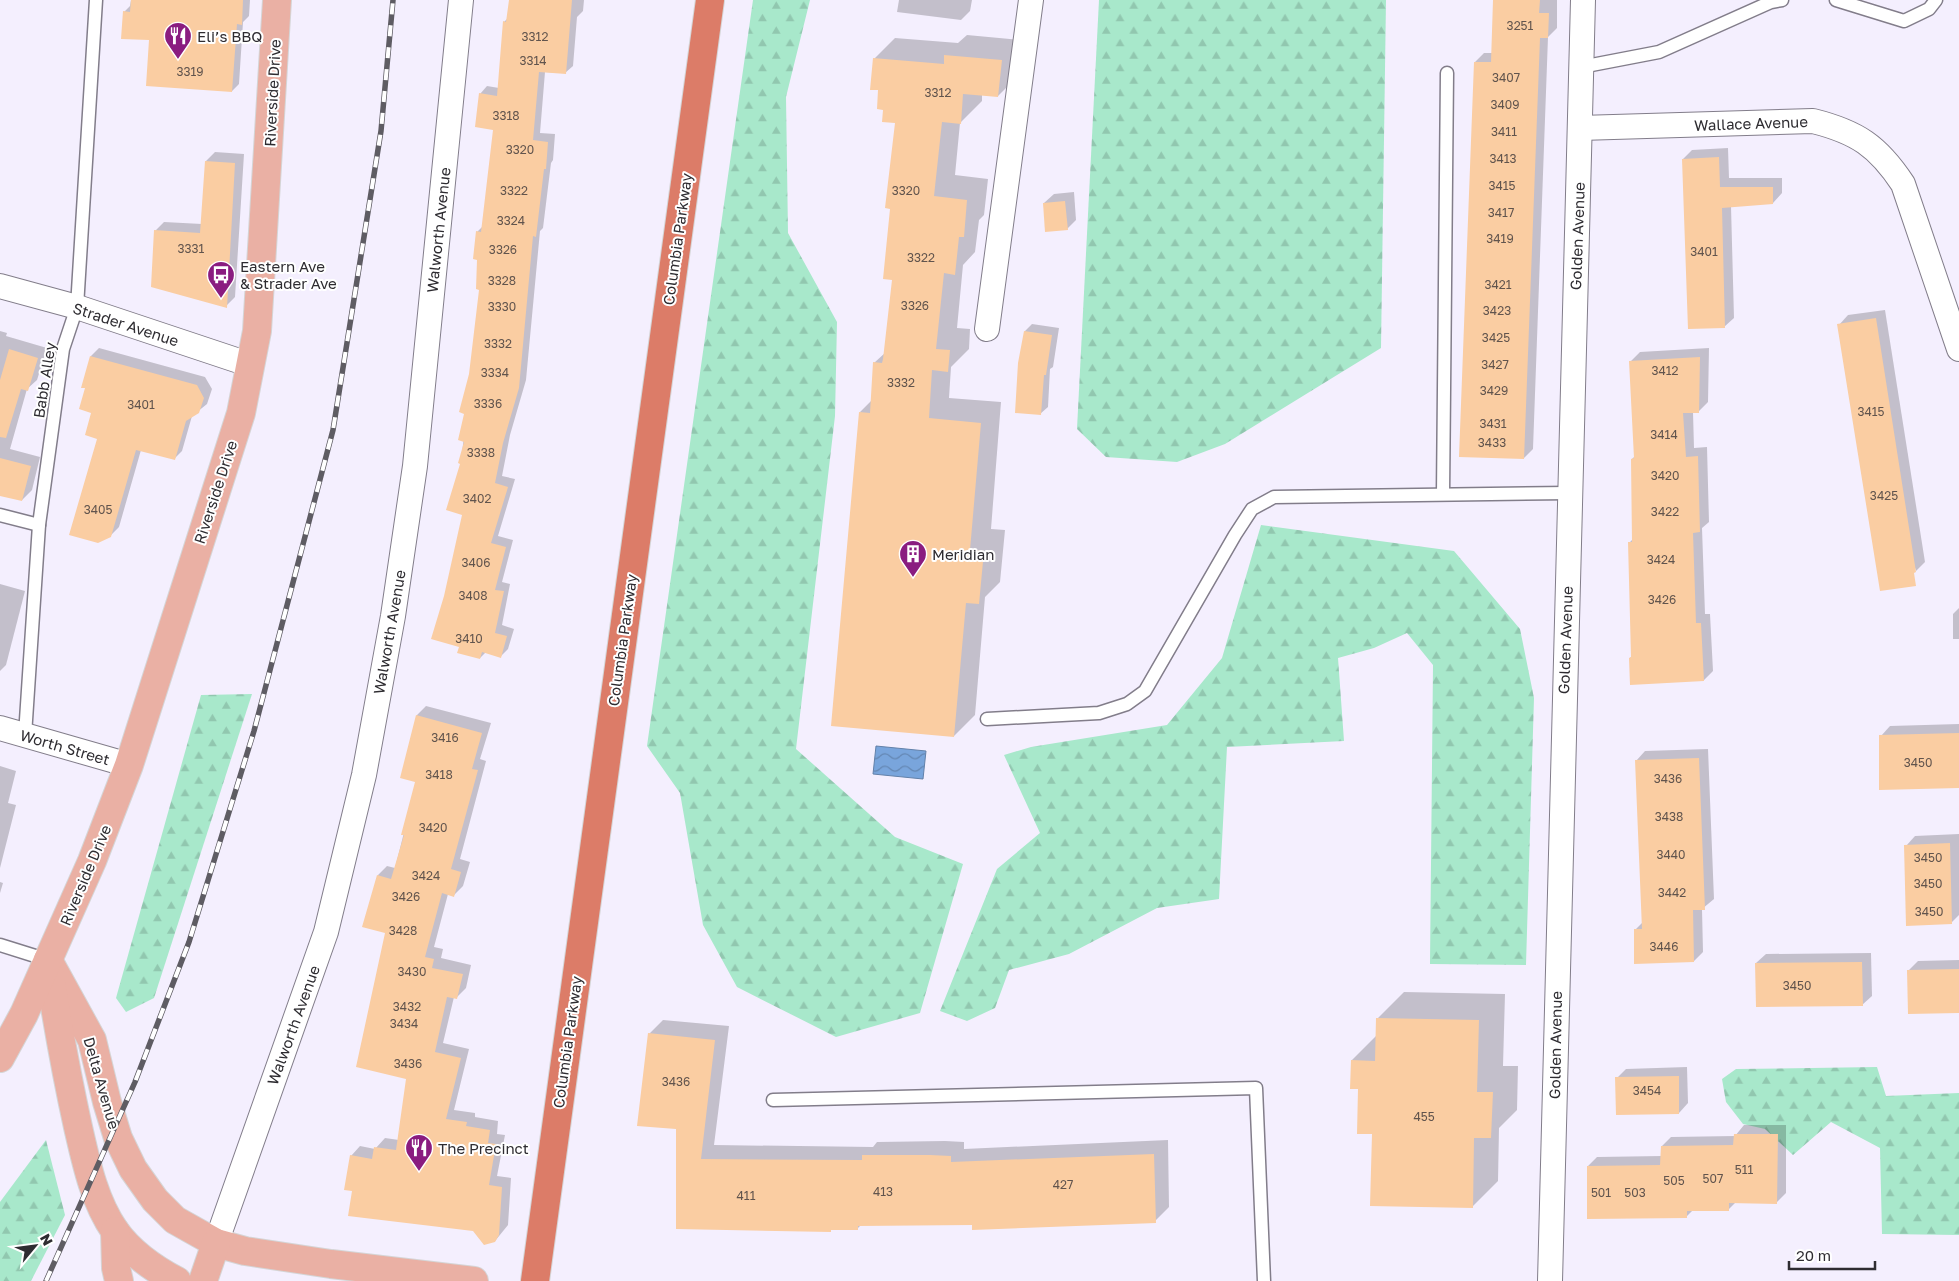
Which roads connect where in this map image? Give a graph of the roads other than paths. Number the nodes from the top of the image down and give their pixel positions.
1 (96, 0) edge
2 (277, 0) edge
3 (461, 0) edge
4 (710, 0) edge
5 (1031, 0) edge
6 (1583, 0) edge
7 (1782, 0) edge
8 (1836, 0) edge
9 (1936, 0) edge
10 (1581, 67) junction
11 (1447, 73) dead end
12 (1580, 128) junction
13 (0, 286) edge
14 (77, 308) junction
15 (987, 329) dead end
16 (1959, 349) edge
17 (251, 365) junction
18 (1569, 493) junction
19 (1443, 494) junction
20 (0, 515) edge
21 (39, 525) junction
22 (987, 719) dead end
23 (0, 728) edge
24 (25, 735) junction
25 (129, 765) junction
26 (0, 945) edge
27 (48, 960) junction
28 (0, 1058) edge
29 (772, 1100) dead end
30 (115, 1231) junction
31 (216, 1243) junction
32 (119, 1281) edge
33 (177, 1281) edge
34 (203, 1281) edge
35 (474, 1281) edge
36 (535, 1281) edge
37 (1264, 1281) edge
38 (1550, 1281) edge

1 - 14 lane, Babb Alley
2 - 17 main road, Riverside Drive
3 - 31 street, Walworth Avenue
4 - 36 highway, Columbia Parkway
5 - 15 street
6 - 10 street, Golden Avenue
7 - 10 lane
8 - 9 lane
10 - 12 street, Golden Avenue
11 - 19 lane
12 - 16 street, Wallace Avenue
12 - 18 street, Golden Avenue
13 - 14 street, Strader Avenue
14 - 17 street, Strader Avenue
14 - 21 lane, Babb Alley
17 - 25 main road, Riverside Drive
18 - 19 lane
18 - 38 street, Golden Avenue
19 - 22 lane
20 - 21 lane
21 - 24 lane, Babb Alley
23 - 24 street, Worth Street
24 - 25 street, Worth Street
25 - 27 main road, Riverside Drive
26 - 27 lane
27 - 28 main road, Riverside Drive
27 - 30 main road, Delta Avenue
27 - 31 main road, Delta Avenue
29 - 37 lane
30 - 32 main road
30 - 33 main road, Delta Avenue
31 - 34 main road
31 - 35 main road, Delta Avenue

